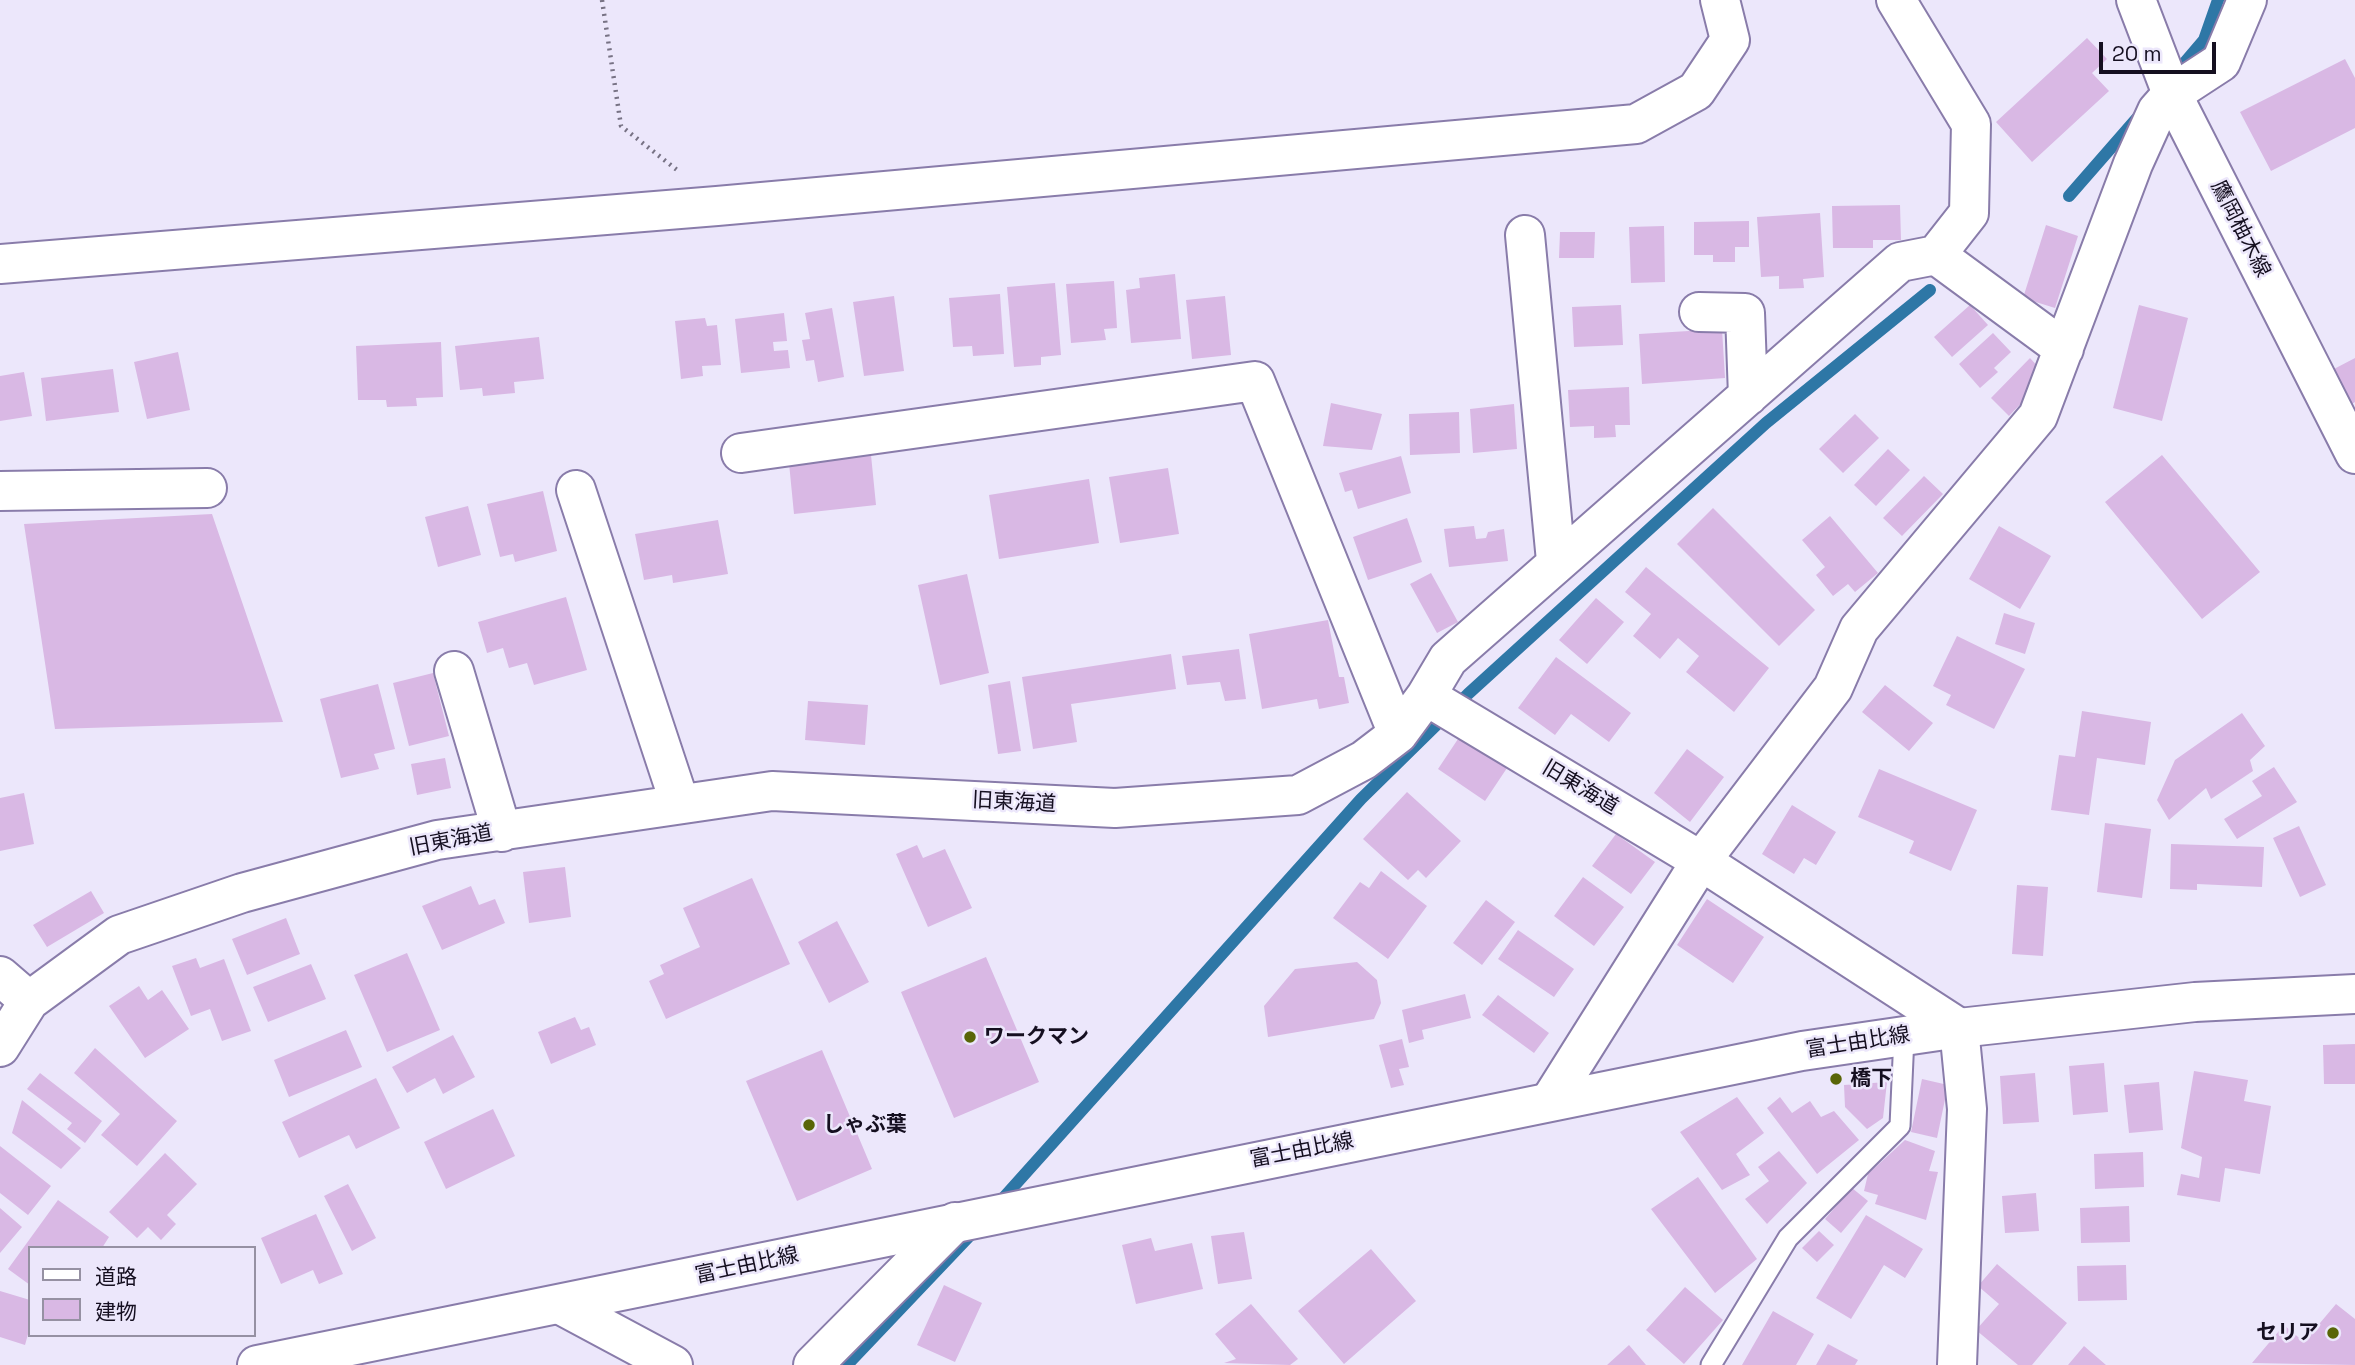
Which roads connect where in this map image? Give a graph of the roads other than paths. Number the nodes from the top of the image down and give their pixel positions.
1 (1720, 0) edge
2 (1896, 0) edge
3 (2136, 0) edge
4 (2247, 0) edge
5 (2172, 94) junction
6 (1525, 235) dead end
7 (1936, 255) junction
8 (0, 264) edge
9 (1699, 312) dead end
10 (2064, 349) junction
11 (1748, 396) junction
12 (2352, 444) edge
13 (741, 453) dead end
14 (207, 488) dead end
15 (576, 490) dead end
16 (0, 491) edge
17 (1556, 561) junction
18 (454, 671) dead end
19 (1426, 696) junction
20 (1398, 734) junction
21 (680, 804) junction
22 (502, 832) junction
23 (1701, 861) junction
24 (0, 976) edge
25 (2355, 994) edge
26 (29, 1001) junction
27 (1959, 1028) junction
28 (1904, 1036) junction
29 (0, 1047) edge
30 (1550, 1101) junction
31 (955, 1222) junction
32 (561, 1305) junction
33 (257, 1365) edge
34 (673, 1365) edge
35 (813, 1365) edge
36 (1711, 1365) edge
37 (1957, 1365) edge

1 - 8 street
2 - 7 street
3 - 5 street, 鷹岡柚木線
4 - 5 street
5 - 10 street
5 - 12 street, 鷹岡柚木線
6 - 17 street
7 - 10 street
7 - 11 street
9 - 11 street
10 - 23 street
11 - 17 street
13 - 20 street
14 - 16 street
15 - 21 street
17 - 19 street
18 - 22 street
19 - 20 street, 旧東海道
19 - 23 street, 旧東海道
20 - 21 street, 旧東海道
21 - 22 street, 旧東海道
22 - 26 street, 旧東海道
23 - 27 street, 旧東海道
23 - 30 street
24 - 26 street
25 - 27 street, 富士由比線
26 - 29 street, 旧東海道
27 - 28 street, 富士由比線
27 - 37 street
28 - 30 street, 富士由比線
28 - 36 lane
30 - 31 street, 富士由比線
31 - 32 street, 富士由比線
31 - 35 street
32 - 33 street, 富士由比線
32 - 34 street

